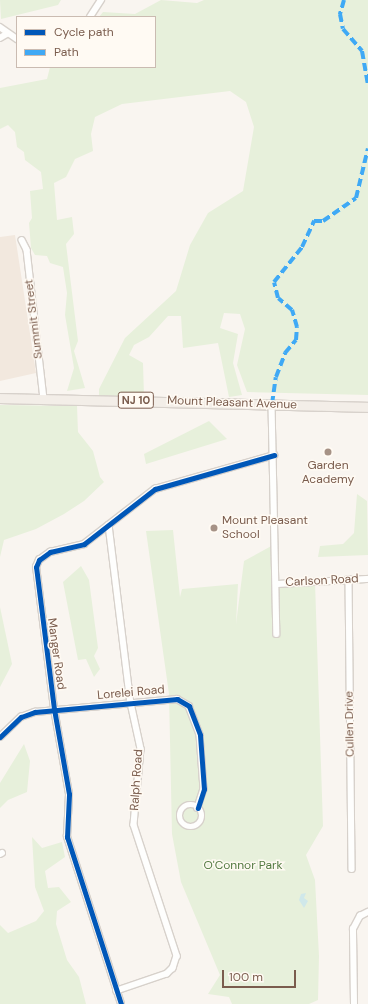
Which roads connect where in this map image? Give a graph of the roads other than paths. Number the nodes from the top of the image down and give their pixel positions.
1 (101, 0) edge
2 (91, 16) edge
3 (0, 27) edge
4 (7, 34) junction
5 (0, 38) edge
6 (16, 38) edge
7 (22, 240) dead end
8 (0, 398) edge
9 (44, 399) junction
10 (272, 404) junction
11 (368, 407) edge
12 (274, 455) junction
13 (109, 525) junction
14 (368, 578) edge
15 (349, 579) junction
16 (276, 584) junction
17 (277, 634) dead end
18 (131, 703) junction
19 (54, 709) junction
20 (0, 737) edge
21 (198, 808) dead end
22 (352, 869) dead end
23 (368, 912) edge
24 (117, 991) junction
25 (121, 1004) edge
26 (354, 1004) edge

1 - 2 street
3 - 4 street
4 - 5 street
4 - 6 street
7 - 9 street, Summit Street
8 - 9 main road, Mount Pleasant Avenue / NJ 10
9 - 10 main road, Mount Pleasant Avenue / NJ 10
10 - 11 main road, Mount Pleasant Avenue / NJ 10
10 - 12 street
12 - 13 street, Manger Road
12 - 16 street
13 - 18 street, Ralph Road
13 - 19 street, Manger Road
14 - 15 street, Carlson Road
15 - 16 street, Carlson Road
15 - 22 street, Cullen Drive
16 - 17 street
18 - 19 street, Lorelei Road
18 - 21 street, Lorelei Road
18 - 24 street, Ralph Road
19 - 20 street, Lorelei Road
19 - 24 street, Manger Road
23 - 26 street
24 - 25 street, Manger Road

